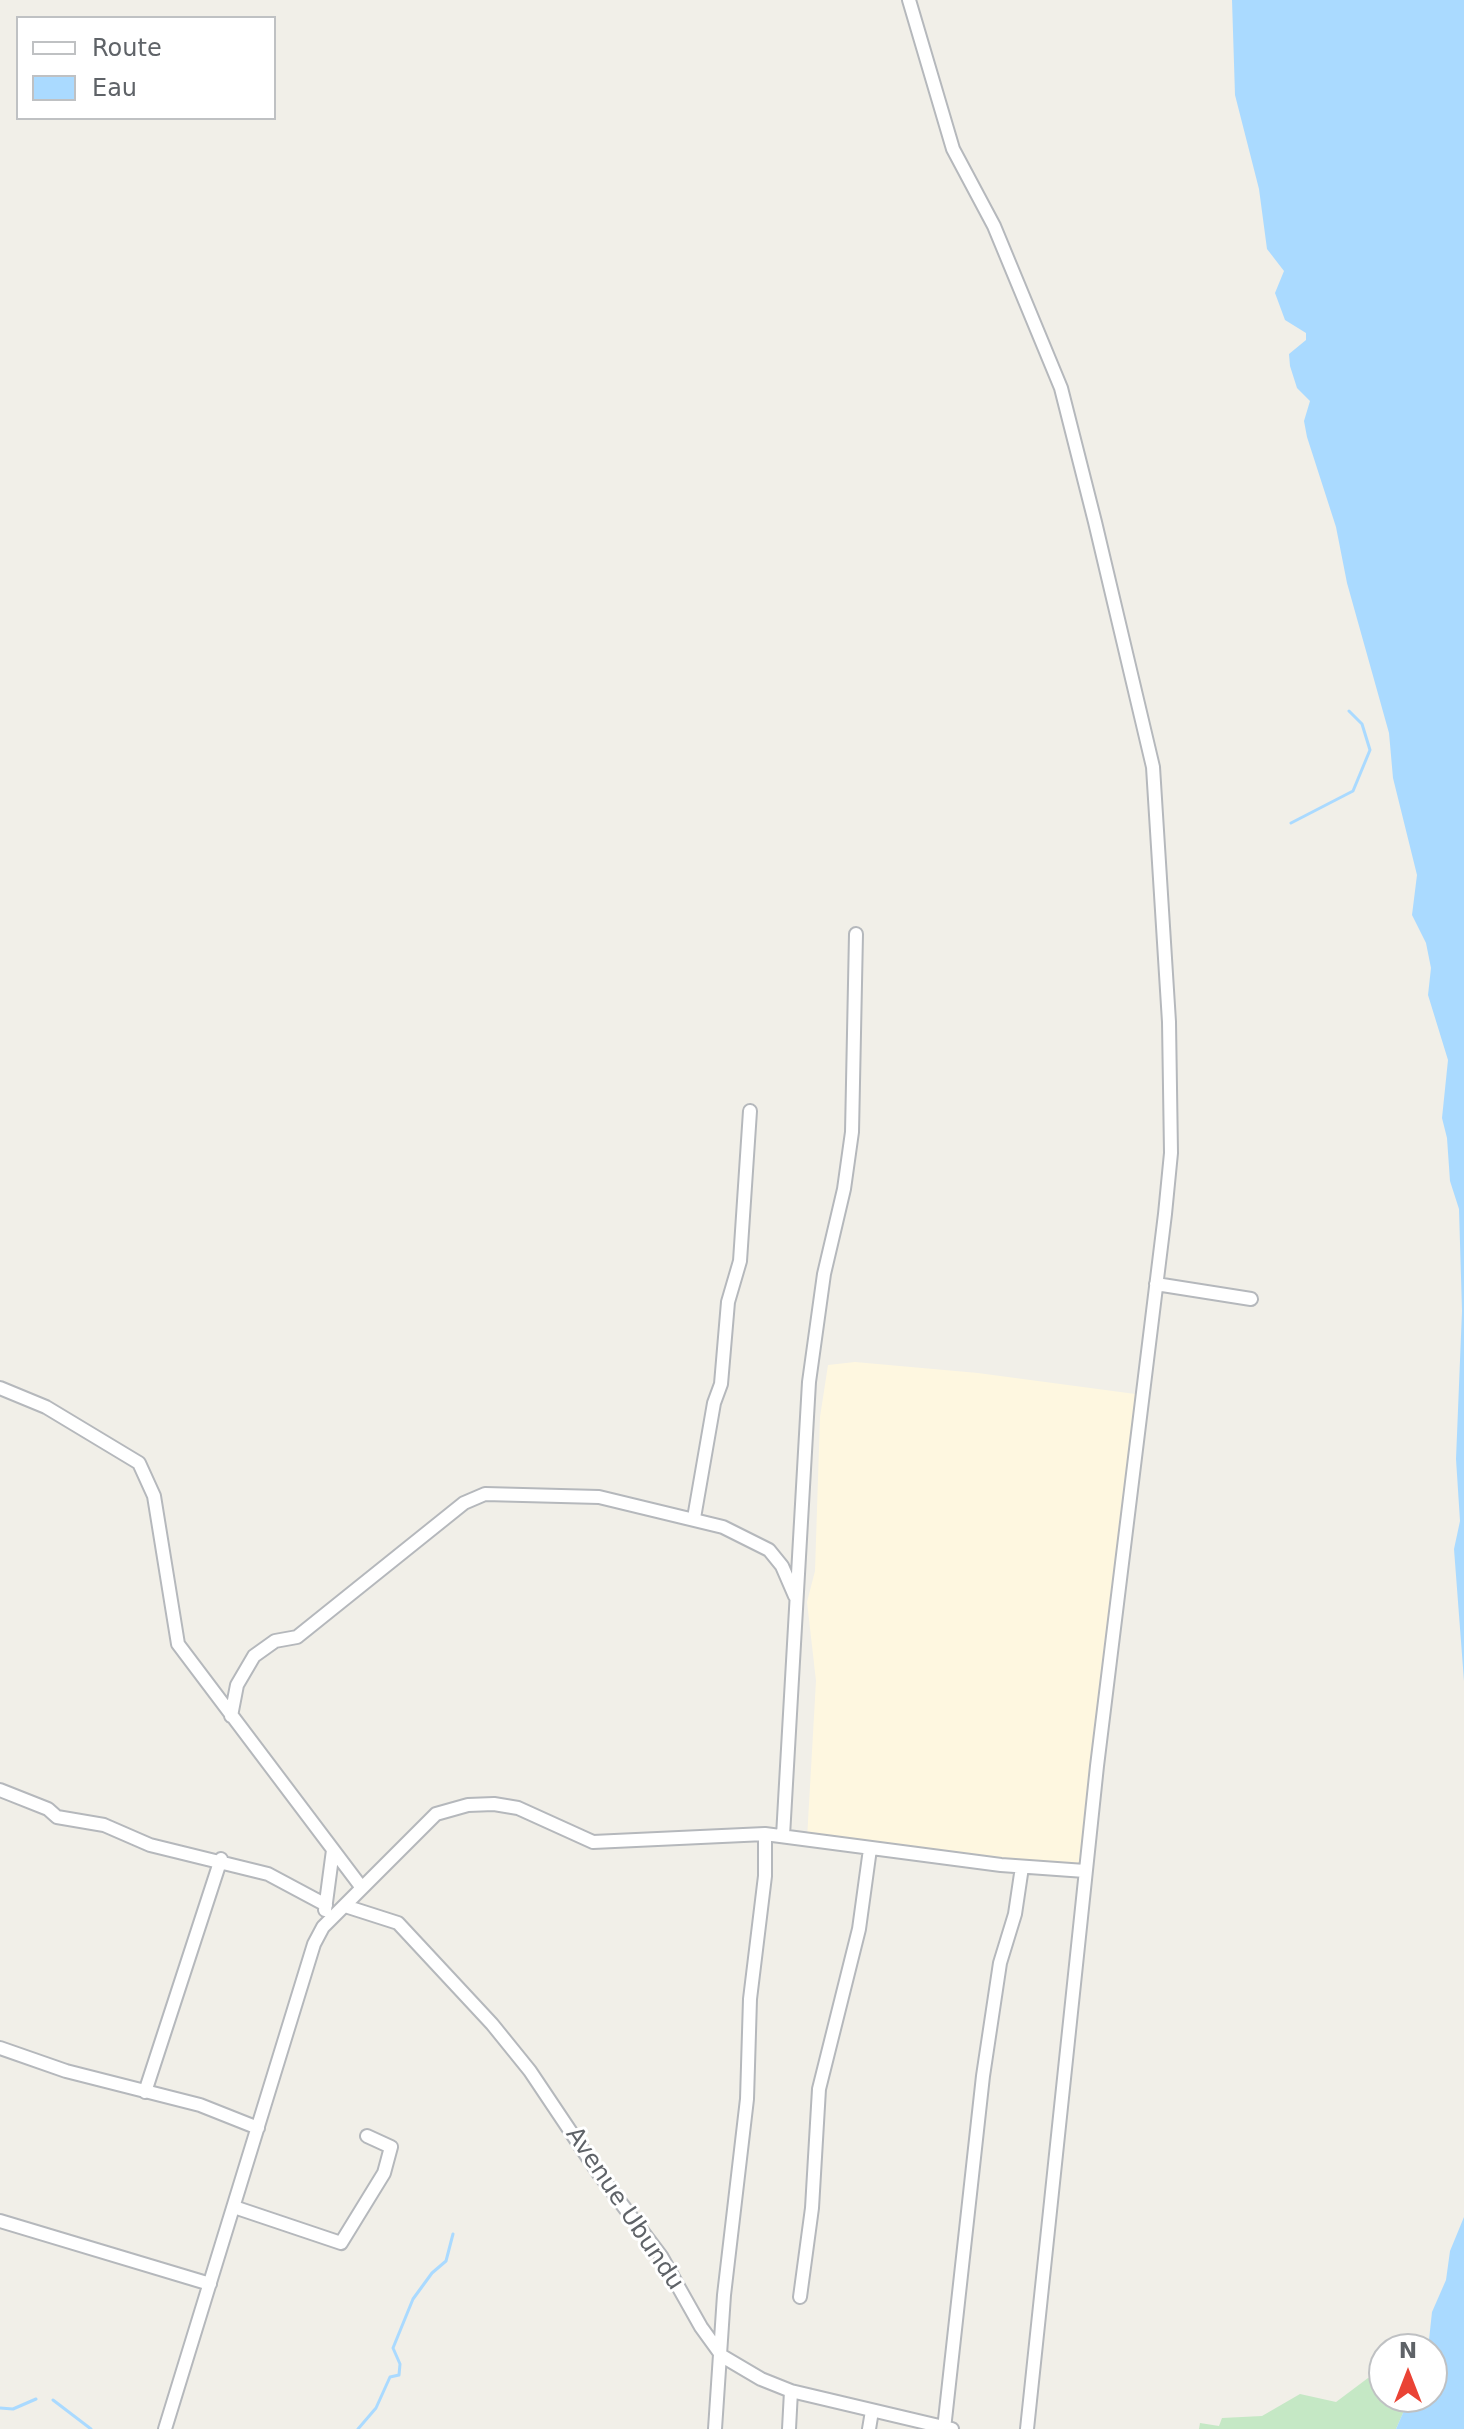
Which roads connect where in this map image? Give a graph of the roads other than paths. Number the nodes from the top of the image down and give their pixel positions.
1 (909, 0) edge
2 (856, 934) dead end
3 (750, 1111) dead end
4 (1156, 1284) junction
5 (1251, 1299) dead end
6 (0, 1388) edge
7 (694, 1518) junction
8 (797, 1600) junction
9 (231, 1716) junction
10 (0, 1790) edge
11 (765, 1834) junction
12 (783, 1836) junction
13 (870, 1849) junction
14 (333, 1850) junction
15 (221, 1859) junction
16 (1022, 1867) junction
17 (1085, 1871) junction
18 (362, 1888) junction
19 (326, 1905) junction
20 (345, 1906) junction
21 (323, 1927) junction
22 (0, 2048) edge
23 (145, 2092) junction
24 (258, 2128) junction
25 (367, 2136) dead end
26 (234, 2207) junction
27 (0, 2221) edge
28 (210, 2284) junction
29 (800, 2297) dead end
30 (722, 2356) junction
31 (791, 2391) junction
32 (872, 2411) junction
33 (947, 2428) edge
34 (165, 2429) edge
35 (715, 2429) edge
36 (789, 2429) edge
37 (869, 2429) edge
38 (1027, 2429) edge

1 - 4 street
2 - 8 street
3 - 7 street
4 - 5 street
4 - 17 street
6 - 9 street
7 - 8 street
7 - 9 street
8 - 12 street
9 - 14 street
10 - 15 street
11 - 12 street
11 - 18 street
11 - 30 street
12 - 13 street
13 - 16 street
13 - 29 street
14 - 18 street
14 - 19 street
15 - 19 street
15 - 23 street
16 - 17 street
16 - 33 street
17 - 38 street
18 - 20 street
19 - 21 street
20 - 21 street
20 - 30 street, Avenue Ubundu
21 - 24 street
22 - 23 street
23 - 24 street
24 - 26 street
25 - 26 street
26 - 28 street
27 - 28 street
28 - 34 street
30 - 31 street, Avenue Ubundu
30 - 35 street
31 - 32 street, Avenue Ubundu
31 - 36 street
32 - 33 street, Avenue Ubundu
32 - 37 street

